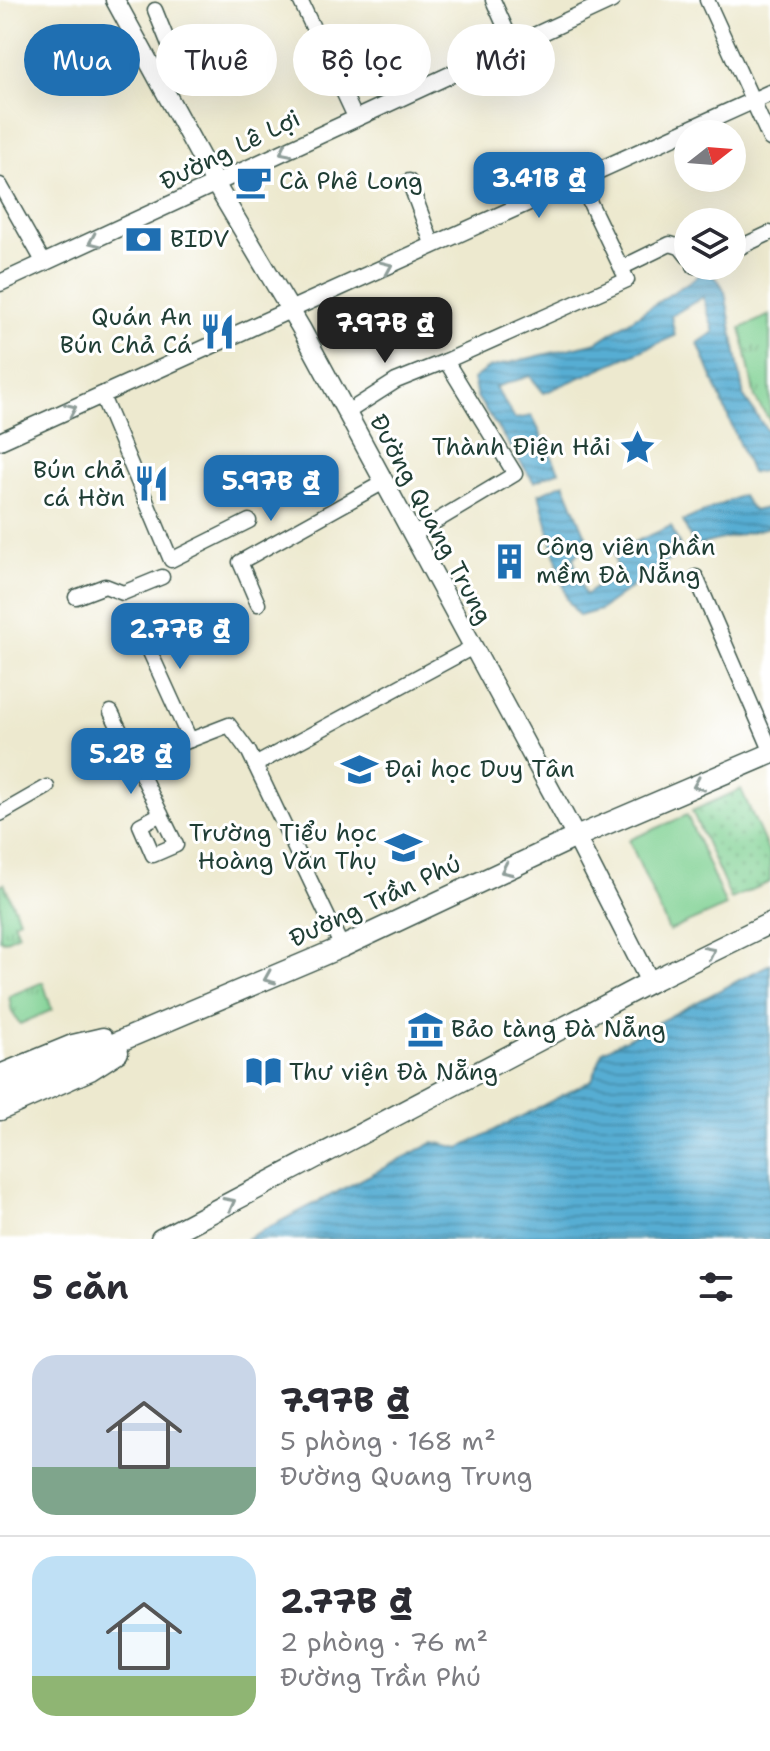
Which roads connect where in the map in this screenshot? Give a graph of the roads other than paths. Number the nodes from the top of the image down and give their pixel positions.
1 (115, 0) edge
2 (300, 0) edge
3 (493, 0) edge
4 (612, 0) edge
5 (707, 0) edge
6 (155, 10) dead end
7 (504, 24) edge
8 (555, 26) edge
9 (155, 74) junction
10 (447, 75) edge
11 (770, 93) edge
12 (753, 101) junction
13 (355, 117) junction
14 (770, 139) edge
15 (579, 180) junction
16 (409, 181) dead end
17 (0, 185) edge
18 (216, 185) junction
19 (770, 233) edge
20 (746, 244) edge
21 (674, 245) edge
22 (433, 246) junction
23 (44, 263) junction
24 (623, 267) junction
25 (0, 283) edge
26 (290, 310) junction
27 (446, 361) junction
28 (102, 396) junction
29 (346, 413) junction
30 (0, 441) edge
31 (384, 482) junction
32 (249, 521) dead end
33 (413, 535) junction
34 (162, 577) dead end
35 (696, 577) dead end
36 (76, 597) dead end
37 (258, 604) dead end
38 (135, 619) dead end
39 (473, 647) junction
40 (111, 712) dead end
41 (190, 740) junction
42 (770, 748) edge
43 (770, 754) edge
44 (136, 761) junction
45 (255, 765) junction
46 (47, 787) dead end
47 (0, 814) edge
48 (161, 814) dead end
49 (576, 837) junction
50 (770, 923) edge
51 (342, 947) junction
52 (650, 982) junction
53 (165, 1022) junction
54 (0, 1075) edge
55 (0, 1092) edge
56 (0, 1110) edge
57 (161, 1239) edge

1 - 9 main road, Đường Quang Trung
2 - 13 street
3 - 7 street
4 - 8 street, Đường Lê Lợi
5 - 12 street
6 - 9 street
9 - 18 main road, Đường Quang Trung
10 - 13 street, Đường Lê Lợi
11 - 12 street
12 - 14 street
12 - 15 street
13 -> 18 street, Đường Lê Lợi
15 - 22 street
15 - 24 street
16 - 22 street
17 - 23 street
18 -> 23 street, Đường Lê Lợi
18 - 26 main road, Đường Quang Trung
19 - 20 street
21 - 24 street
26 -> 22 street
23 - 25 street, Đường Lê Lợi
24 - 27 street
26 - 28 street
26 - 29 main road, Đường Quang Trung
27 - 29 street
27 - 33 street
30 -> 28 street
28 - 32 street
29 - 31 main road, Đường Quang Trung
31 - 33 main road, Đường Quang Trung
31 - 37 street
33 - 39 main road, Đường Quang Trung
34 - 36 street
35 - 42 street
38 - 41 street
39 - 45 street
39 - 49 main road, Đường Quang Trung
40 - 44 street
41 - 44 street
41 - 45 street
43 -> 49 main road, Đường Trần Phú
44 - 48 street
45 - 51 street
46 - 47 street
49 -> 51 main road, Đường Trần Phú
49 - 52 main road, Đường Quang Trung
52 -> 50 main road
51 -> 53 main road, Đường Trần Phú
57 -> 52 main road
53 - 54 main road
53 - 55 main road, Đường Trần Phú
53 - 56 main road

